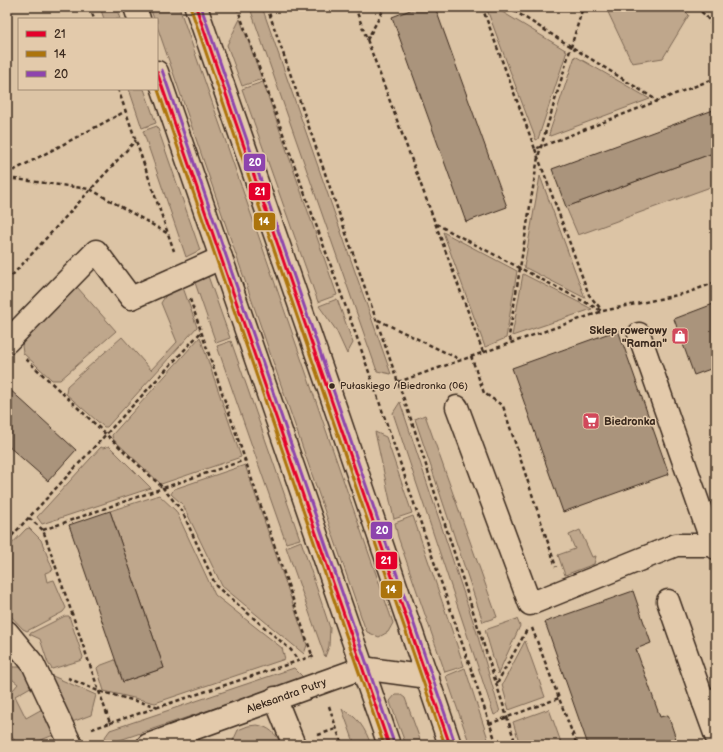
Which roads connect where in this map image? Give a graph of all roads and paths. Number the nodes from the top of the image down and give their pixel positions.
1 (90, 7) edge
2 (135, 7) edge
3 (196, 7) edge
4 (237, 7) edge
5 (267, 7) edge
6 (355, 7) edge
7 (385, 7) edge
8 (482, 7) edge
9 (508, 7) edge
10 (583, 7) edge
11 (696, 7) edge
12 (94, 18) edge
13 (139, 18) edge
14 (716, 32) edge
15 (367, 40) junction
16 (570, 46) junction
17 (158, 75) edge
18 (716, 78) edge
19 (118, 90) edge
20 (658, 101) junction
21 (126, 111) junction
22 (136, 140) junction
23 (542, 146) junction
24 (535, 149) junction
25 (538, 157) junction
26 (7, 174) edge
27 (7, 178) edge
28 (90, 189) junction
29 (436, 224) junction
30 (168, 233) junction
31 (221, 258) junction
32 (520, 268) junction
33 (182, 276) junction
34 (7, 281) edge
35 (716, 282) edge
36 (602, 311) junction
37 (377, 320) junction
38 (201, 332) junction
39 (639, 334) dead end
40 (7, 342) edge
41 (511, 342) junction
42 (483, 352) junction
43 (471, 356) junction
44 (461, 360) junction
45 (398, 382) junction
46 (456, 407) dead end
47 (105, 435) junction
48 (245, 460) junction
49 (163, 488) junction
50 (29, 518) junction
51 (43, 530) junction
52 (7, 541) edge
53 (714, 547) edge
54 (564, 590) junction
55 (668, 601) dead end
56 (7, 632) edge
57 (313, 656) junction
58 (298, 661) junction
59 (33, 664) junction
60 (362, 668) junction
61 (428, 677) junction
62 (321, 683) junction
63 (497, 684) junction
64 (98, 691) junction
65 (275, 698) junction
66 (559, 698) junction
67 (710, 701) edge
68 (159, 707) junction
69 (508, 717) junction
70 (110, 723) junction
71 (489, 724) junction
72 (716, 736) edge
73 (70, 741) edge
74 (340, 742) junction
75 (148, 745) edge
76 (294, 745) edge
77 (332, 745) edge
78 (342, 745) edge
79 (390, 745) edge
80 (450, 745) edge
81 (497, 745) edge
82 (516, 745) edge
83 (577, 745) edge

1 - 12 path
2 - 13 main road
3 - 61 main road
4 - 71 path
5 - 37 path
6 - 15 path
7 - 15 path
8 - 24 path
9 - 16 path
10 - 16 path
11 - 14 path
15 - 29 path
16 - 20 path
16 - 23 path
17 - 31 main road
18 - 20 path
19 - 21 path
20 - 23 path
21 - 22 path
21 - 26 path
22 - 28 path
22 - 30 path
23 - 24 path
23 - 25 path
24 - 25 path
25 - 32 path
25 - 36 path
27 - 28 path
28 - 30 path
28 - 34 path
29 - 32 path
29 - 42 path
30 - 33 path
31 - 33 main road
31 - 60 main road
32 - 36 path
32 - 41 path
33 - 38 path
33 - 40 main road
35 - 36 path
36 - 41 path
37 - 44 path
37 - 45 path
38 - 47 path
38 - 48 path
39 - 53 main road
40 - 47 path
41 - 42 path
42 - 43 path
43 - 44 path
43 - 54 path
44 - 45 path
45 - 63 path
46 - 54 main road
47 - 49 path
47 - 50 path
48 - 49 path
48 - 57 path
49 - 51 path
49 - 58 path
50 - 51 path
50 - 52 path
51 - 64 path
53 - 54 main road
55 - 67 main road
56 - 59 main road
57 - 58 path
57 - 62 path
58 - 68 path
59 - 64 path
59 - 73 main road
60 - 61 main road, Aleksandra Putry
60 - 62 main road, Aleksandra Putry
60 - 79 main road
61 - 80 main road
62 - 65 main road, Aleksandra Putry
62 - 74 path
63 - 66 path
63 - 69 path
64 - 68 path
64 - 70 path
65 - 75 main road, Aleksandra Putry
65 - 76 main road
66 - 69 path
66 - 83 path
67 - 72 main road
68 - 70 path
69 - 71 path
69 - 82 path
70 - 73 path
71 - 81 path
74 - 77 path
74 - 78 path

